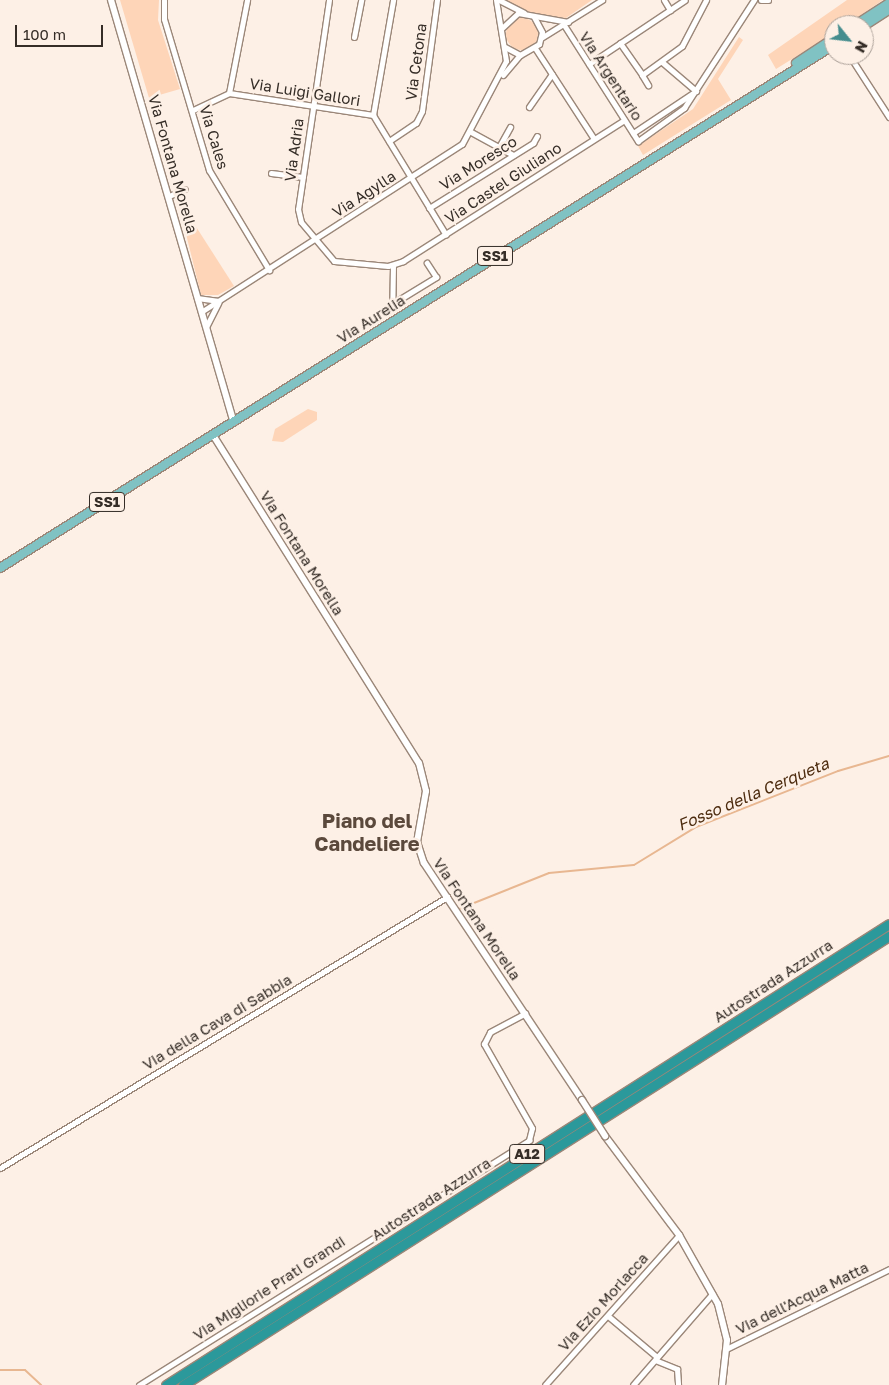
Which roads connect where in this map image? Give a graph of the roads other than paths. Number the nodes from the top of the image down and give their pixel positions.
1 (111, 0) edge
2 (164, 0) edge
3 (247, 0) edge
4 (330, 0) edge
5 (361, 0) edge
6 (393, 0) edge
7 (437, 0) edge
8 (497, 0) edge
9 (602, 0) edge
10 (664, 0) edge
11 (685, 0) edge
12 (706, 0) edge
13 (754, 0) edge
14 (761, 0) edge
15 (768, 0) edge
16 (889, 6) edge
17 (670, 10) junction
18 (524, 13) junction
19 (873, 15) edge
20 (534, 17) junction
21 (874, 18) edge
22 (566, 24) junction
23 (501, 28) junction
24 (354, 37) dead end
25 (542, 38) junction
26 (620, 43) junction
27 (824, 45) edge
28 (505, 46) junction
29 (536, 48) junction
30 (824, 51) edge
31 (520, 55) junction
32 (662, 62) junction
33 (589, 64) junction
34 (855, 65) edge
35 (552, 74) junction
36 (642, 75) junction
37 (497, 84) junction
38 (648, 85) dead end
39 (696, 91) junction
40 (756, 92) junction
41 (229, 93) junction
42 (313, 107) junction
43 (529, 107) dead end
44 (192, 110) junction
45 (372, 115) junction
46 (889, 117) edge
47 (624, 120) junction
48 (510, 127) dead end
49 (471, 132) junction
50 (633, 133) junction
51 (537, 136) dead end
52 (594, 139) junction
53 (389, 140) junction
54 (499, 147) junction
55 (513, 155) junction
56 (271, 173) dead end
57 (303, 177) junction
58 (412, 178) junction
59 (185, 189) dead end
60 (169, 196) junction
61 (429, 208) junction
62 (446, 235) junction
63 (314, 241) junction
64 (427, 263) dead end
65 (393, 264) junction
66 (269, 270) junction
67 (197, 298) junction
68 (220, 301) junction
69 (201, 312) junction
70 (206, 328) junction
71 (234, 422) junction
72 (213, 435) junction
73 (0, 568) edge
74 (446, 897) junction
75 (889, 924) edge
76 (889, 936) edge
77 (525, 1014) junction
78 (0, 1168) edge
79 (679, 1235) junction
80 (889, 1269) edge
81 (712, 1294) junction
82 (608, 1316) junction
83 (726, 1349) junction
84 (656, 1359) junction
85 (139, 1385) edge
86 (166, 1385) edge
87 (183, 1385) edge
88 (545, 1385) edge
89 (633, 1385) edge
90 (678, 1385) edge
91 (722, 1385) edge

1 - 60 street, Via Fontana Morella
2 - 44 street, Via Cales
3 - 41 street
4 - 42 street, Via Adria
5 - 24 street
6 - 45 street
7 - 53 street, Via Cetona
8 - 18 street
8 - 23 street
9 - 22 street
10 - 17 street
11 - 17 street
12 - 32 street
13 - 39 street
14 - 15 street
16 - 19 main road
16 - 21 main road
17 - 26 street
18 - 20 street
18 - 23 street
20 - 22 street
20 - 25 street
22 - 25 street
22 - 33 street, Via Argentario
23 - 28 street
25 - 29 street
26 - 33 street
26 - 36 street
27 - 40 main road, Via Aurelia
28 - 31 street
28 - 37 street
29 - 31 street
29 - 35 street
30 - 40 main road, Via Aurelia / SS1
31 - 37 street
32 - 36 street
32 - 39 street
33 - 47 street, Via Argentario
34 - 46 street
35 - 43 street
35 - 52 street
36 - 38 street
37 - 49 street, Via Agylla
39 - 50 street
39 - 50 street, Via Argentario
40 - 71 main road, Via Aurelia / SS1
41 - 42 street, Via Luigi Gallori
41 - 44 street, Via Luigi Gallori
42 - 45 street, Via Luigi Gallori
42 - 57 street, Via Adria
44 - 66 street, Via Cales
45 - 53 street, Via Luigi Gallori
47 - 50 street, Via Argentario
47 - 52 street, Via Castel Giuliano
48 - 54 street
49 - 54 street
49 - 58 street, Via Agylla
51 - 55 street, Via Moresco
52 - 62 street, Via Castel Giuliano
53 - 58 street, Via Luigi Gallori
54 - 55 street
55 - 61 street, Via Moresco
56 - 57 street
57 - 63 street, Via Adria
58 - 61 street, Via Luigi Gallori
58 - 63 street, Via Agylla
59 - 60 street
60 - 67 street, Via Fontana Morella
61 - 62 street, Via Luigi Gallori
62 - 65 street, Via Castel Giuliano
63 - 65 street
63 - 66 street, Via Agylla
64 - 65 street
66 - 68 street, Via Agylla
67 - 68 street
67 - 69 street, Via Fontana Morella
68 - 69 street, Via Agylla
68 - 70 street
69 - 70 street, Via Fontana Morella
70 - 71 street, Via Fontana Morella
71 - 72 main road, Via Aurelia / SS1
72 - 73 main road, Via Aurelia / SS1
72 - 74 street, Via Fontana Morella
74 - 77 street, Via Fontana Morella
74 - 78 street, Via della Cava di Sabbia
75 - 86 highway, Autostrada Azzurra / A12
76 - 87 highway, Autostrada Azzurra / A12
77 - 79 street, Via Fontana Morella, bridge
77 - 85 street, Via Migliorie Prati Grandi
79 - 81 street, Via Fontana Morella
79 - 82 street, Via Ezio Morlacca
80 - 83 street, Via dell'Acqua Matta
81 - 83 street, Via Fontana Morella
81 - 84 street
82 - 84 street
82 - 88 street, Via Ezio Morlacca
83 - 91 street, Via Fontana Morella
84 - 89 street
84 - 90 street

